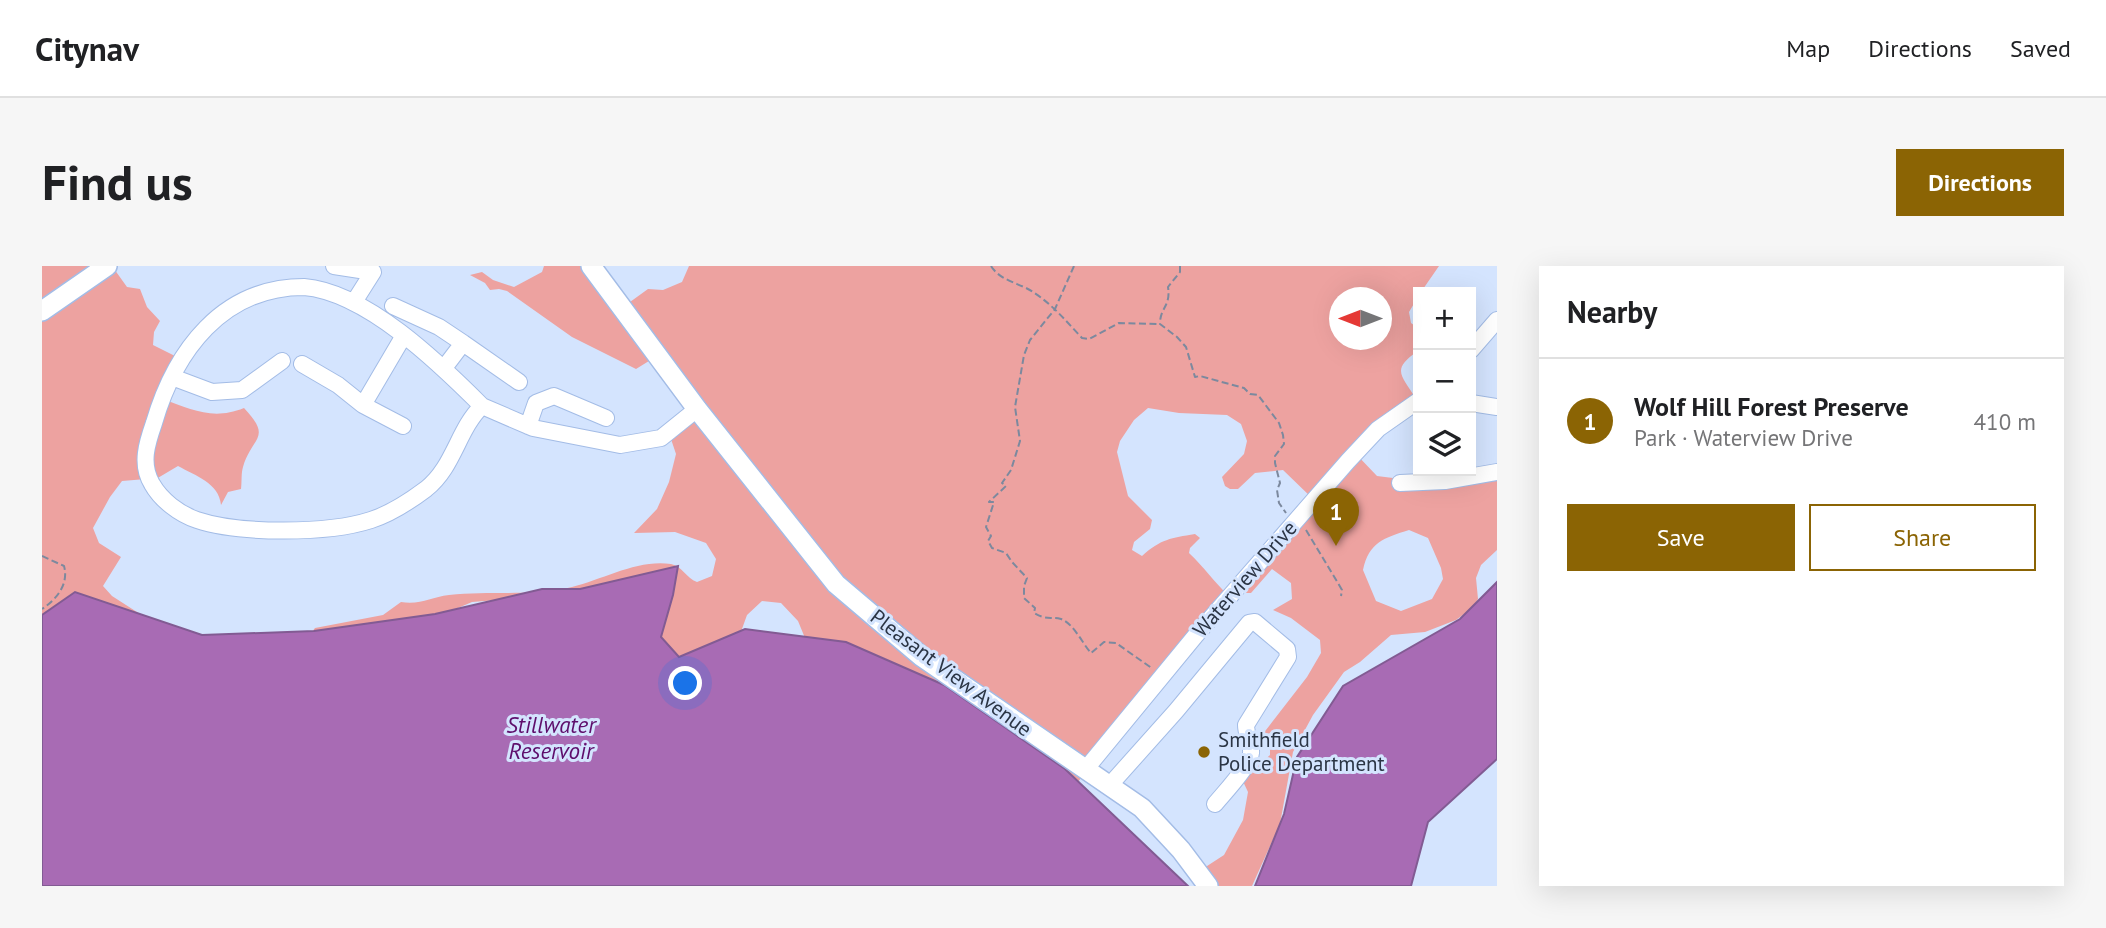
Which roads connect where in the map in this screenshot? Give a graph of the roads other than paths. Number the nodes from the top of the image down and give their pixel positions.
1 (107, 266) edge
2 (334, 266) edge
3 (591, 266) edge
4 (354, 303) junction
5 (393, 306) dead end
6 (42, 311) edge
7 (1497, 320) edge
8 (403, 337) junction
9 (463, 343) junction
10 (1476, 344) edge
11 (282, 361) dead end
12 (302, 364) dead end
13 (444, 368) junction
14 (172, 377) junction
15 (519, 382) dead end
16 (1497, 396) edge
17 (1413, 404) edge
18 (363, 405) junction
19 (1483, 405) edge
20 (482, 406) junction
21 (697, 409) junction
22 (606, 418) dead end
23 (403, 426) dead end
24 (528, 426) junction
25 (1497, 472) edge
26 (1400, 483) dead end
27 (1085, 770) junction
28 (1109, 786) junction
29 (1215, 804) dead end
30 (1208, 886) edge

1 - 6 main road
2 - 4 street
3 - 21 main road, Pleasant View Avenue
4 - 8 street
4 - 14 street
5 - 9 street
7 - 10 street
8 - 13 street
8 - 18 street
9 - 13 street
9 - 15 street
11 - 14 street
12 - 18 street
13 - 20 street
14 - 20 street
16 - 19 street
17 - 27 street, Waterview Drive
18 - 23 street
20 - 24 street
21 - 24 street
21 - 27 main road, Pleasant View Avenue
22 - 24 street
25 - 26 street
27 - 28 main road, Pleasant View Avenue
28 - 29 street
28 - 30 main road, Pleasant View Avenue

